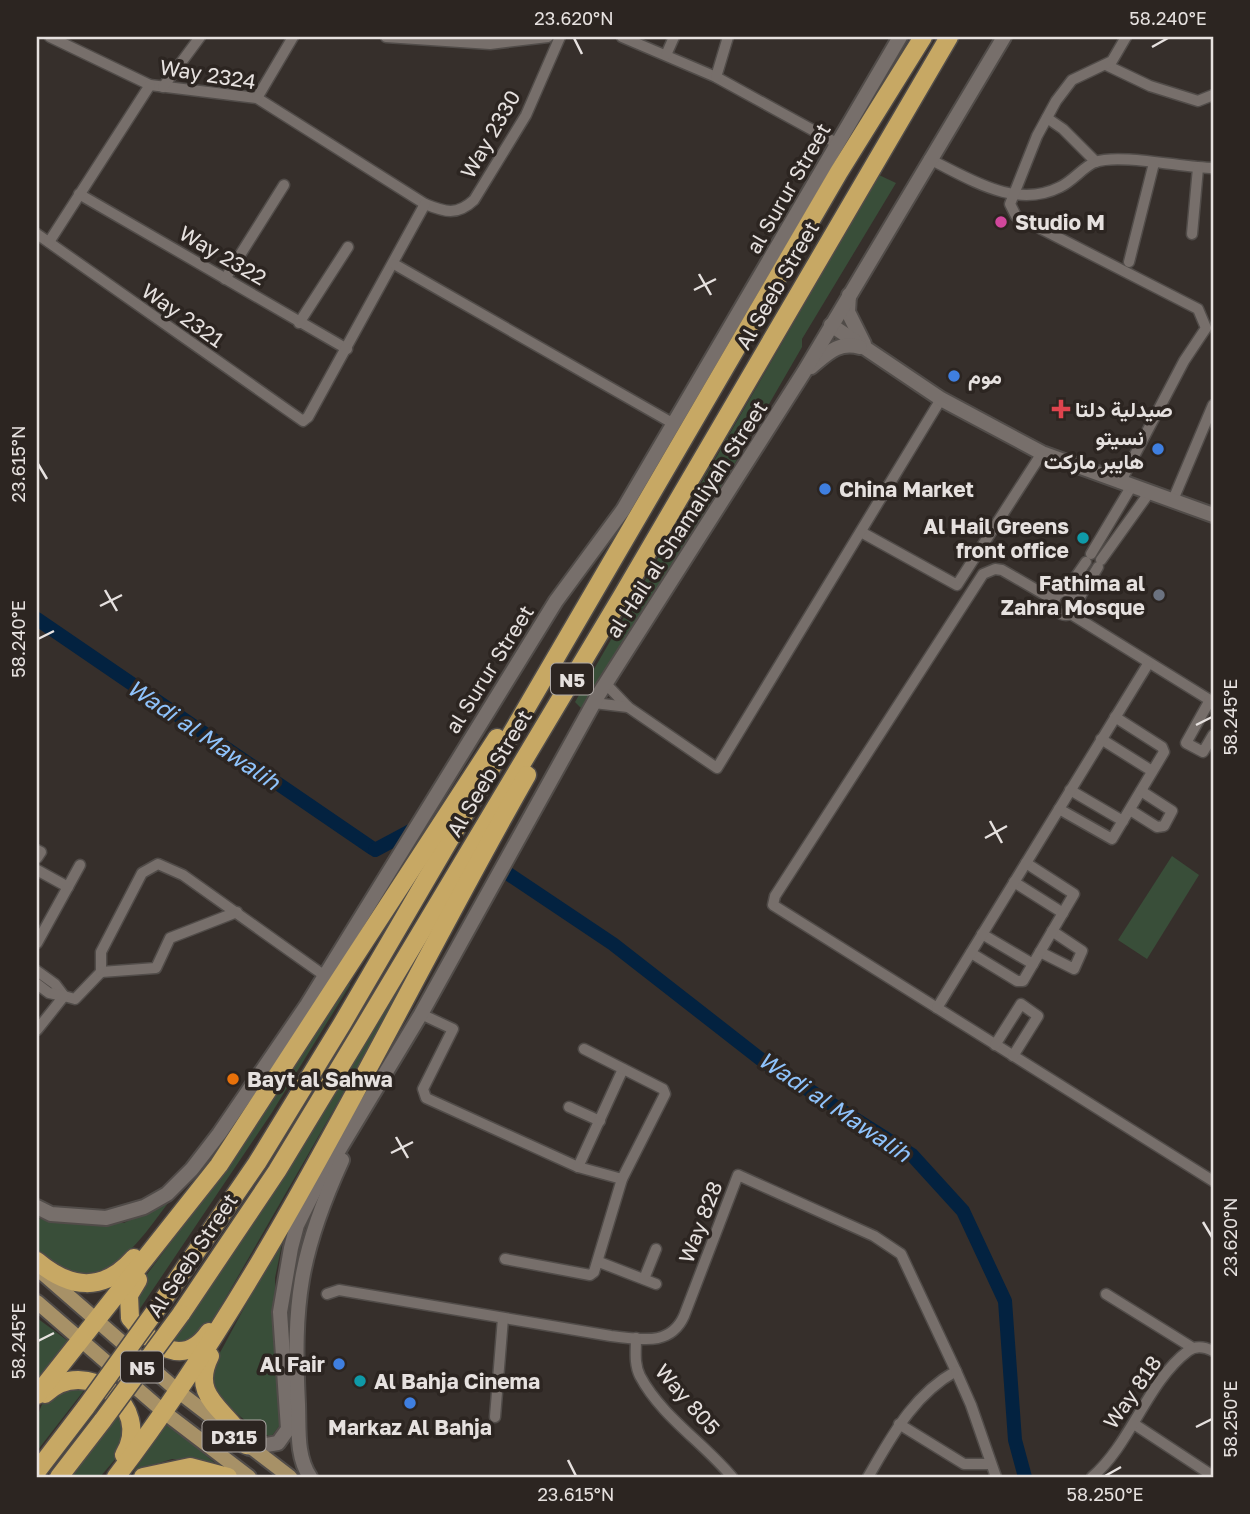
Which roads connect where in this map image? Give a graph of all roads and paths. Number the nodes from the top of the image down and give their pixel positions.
1 (50, 37) edge
2 (200, 37) edge
3 (293, 37) edge
4 (386, 37) edge
5 (548, 37) edge
6 (560, 37) edge
7 (622, 37) edge
8 (674, 37) edge
9 (728, 37) edge
10 (900, 37) edge
11 (923, 37) edge
12 (949, 37) edge
13 (1004, 37) edge
14 (1126, 37) edge
15 (70, 40) edge
16 (666, 55) junction
17 (1106, 65) junction
18 (716, 77) junction
19 (150, 85) junction
20 (163, 87) junction
21 (1213, 95) edge
22 (257, 98) junction
23 (1047, 118) junction
24 (838, 144) junction
25 (929, 159) junction
26 (1096, 162) junction
27 (1154, 163) junction
28 (1198, 168) junction
29 (1213, 168) edge
30 (284, 185) dead end
31 (79, 194) junction
32 (1015, 195) junction
33 (425, 204) junction
34 (37, 234) edge
35 (1192, 234) dead end
36 (48, 242) junction
37 (348, 247) dead end
38 (1129, 262) dead end
39 (394, 264) junction
40 (225, 279) junction
41 (850, 290) junction
42 (299, 323) junction
43 (831, 325) junction
44 (867, 348) junction
45 (347, 349) junction
46 (804, 372) junction
47 (941, 399) junction
48 (1213, 405) edge
49 (674, 424) junction
50 (1042, 453) junction
51 (1125, 485) junction
52 (1149, 493) junction
53 (1173, 500) junction
54 (1213, 515) edge
55 (861, 531) junction
56 (1066, 591) junction
57 (622, 596) junction
58 (1054, 600) junction
59 (1078, 600) junction
60 (1071, 614) junction
61 (559, 653) junction
62 (1148, 664) junction
63 (606, 684) junction
64 (1212, 701) edge
65 (594, 703) junction
66 (628, 707) junction
67 (1115, 717) junction
68 (1213, 735) edge
69 (1101, 740) junction
70 (1152, 771) junction
71 (1070, 790) junction
72 (1141, 791) junction
73 (1059, 808) junction
74 (1130, 810) junction
75 (1123, 821) junction
76 (37, 850) edge
77 (37, 858) edge
78 (1026, 863) junction
79 (80, 864) dead end
80 (37, 870) edge
81 (1014, 882) junction
82 (68, 887) junction
83 (237, 912) junction
84 (1063, 913) junction
85 (1052, 931) junction
86 (982, 934) junction
87 (37, 941) edge
88 (1040, 952) junction
89 (971, 953) junction
90 (1033, 964) junction
91 (37, 971) edge
92 (101, 972) junction
93 (325, 976) junction
94 (37, 984) edge
95 (64, 996) junction
96 (937, 1008) junction
97 (421, 1014) junction
98 (37, 1030) edge
99 (995, 1045) junction
100 (584, 1049) dead end
101 (1013, 1056) junction
102 (623, 1069) junction
103 (370, 1101) junction
104 (569, 1107) dead end
105 (600, 1121) junction
106 (219, 1165) junction
107 (578, 1167) junction
108 (622, 1179) junction
109 (1213, 1181) edge
110 (37, 1207) edge
111 (180, 1215) junction
112 (656, 1250) dead end
113 (505, 1259) dead end
114 (37, 1261) edge
115 (599, 1262) junction
116 (37, 1268) edge
117 (249, 1278) junction
118 (644, 1279) junction
119 (656, 1284) dead end
120 (239, 1294) junction
121 (327, 1294) dead end
122 (1106, 1294) dead end
123 (37, 1302) edge
124 (280, 1312) junction
125 (503, 1318) junction
126 (96, 1319) junction
127 (295, 1326) junction
128 (636, 1338) junction
129 (80, 1339) junction
130 (1193, 1348) junction
131 (1213, 1351) edge
132 (956, 1371) junction
133 (179, 1392) junction
134 (37, 1395) edge
135 (37, 1404) edge
136 (164, 1412) junction
137 (495, 1417) dead end
138 (899, 1424) junction
139 (1134, 1424) junction
140 (247, 1447) junction
141 (991, 1464) junction
142 (37, 1471) edge
143 (1213, 1476) edge
144 (59, 1477) edge
145 (107, 1477) edge
146 (116, 1477) edge
147 (143, 1477) edge
148 (228, 1477) edge
149 (249, 1477) edge
150 (290, 1477) edge
151 (310, 1477) edge
152 (732, 1477) edge
153 (868, 1477) edge
154 (996, 1477) edge
155 (1092, 1477) edge

1 - 15 street, Way 2324
2 - 20 street
3 - 22 street
4 - 5 street
6 - 33 street, Way 2330
7 - 16 street
8 - 16 street
9 - 18 street
10 - 24 street, al Surur Street
11 - 61 highway, Al Seeb Street / N5
12 - 57 highway, Al Seeb Street / N5
13 - 25 street, al Hail al Shamaliyah Street
14 - 17 street
15 - 19 street, Way 2324
16 - 18 street
17 - 21 street
17 - 23 street
18 - 24 street
19 - 20 street, Way 2324
19 - 31 street
20 - 22 street, Way 2324
22 - 33 street, Way 2324
23 - 26 street
23 - 32 street
24 - 49 street, al Surur Street
25 - 32 street
25 - 41 street, al Hail al Shamaliyah Street
26 - 27 street
26 - 32 street
27 - 28 street
27 - 38 street
28 - 29 street
28 - 35 street
30 - 40 street
31 - 36 street
31 - 40 street, Way 2322
32 - 51 street
33 - 39 street
34 - 36 street, Way 2321
36 - 45 street, Way 2321
37 - 42 street
39 - 45 street
39 - 49 street
40 - 42 street, Way 2322
41 - 43 street, al Hail al Shamaliyah Street
41 - 44 street
42 - 45 street, Way 2322
43 - 44 street
43 - 46 street, al Hail al Shamaliyah Street
44 - 46 street
44 - 47 street
46 - 63 street, al Hail al Shamaliyah Street
47 - 50 street
47 - 55 street
48 - 53 street
49 - 93 street, al Surur Street
50 - 51 street
50 - 55 street
51 - 52 street
51 - 56 street
52 - 53 street
52 - 59 street
53 - 54 street
55 - 66 street
56 - 58 street
56 - 59 street
57 - 117 highway
57 - 144 highway, Al Seeb Street / N5, bridge
58 - 60 street
58 - 96 street
59 - 60 street
60 - 62 street
61 - 106 highway
61 - 142 highway, Al Seeb Street / N5, bridge
62 - 64 street
62 - 67 street
63 - 65 street, al Hail al Shamaliyah Street
63 - 66 street
64 - 68 street
65 - 66 street
65 - 97 street, al Hail al Shamaliyah Street
67 - 69 street
67 - 70 street
69 - 70 street
69 - 71 street
70 - 72 street
71 - 73 street
71 - 75 street
72 - 74 street
72 - 74 street
73 - 75 street
73 - 78 street
74 - 75 street
76 - 77 street
78 - 81 street
78 - 84 street
79 - 82 street
80 - 82 street
81 - 84 street
81 - 86 street
82 - 87 street
83 - 92 street
83 - 92 street
83 - 93 street
84 - 85 street
85 - 88 street
85 - 88 street
86 - 89 street
86 - 90 street
88 - 90 street
89 - 90 street
89 - 96 street
91 - 95 street
92 - 95 street
93 - 110 street, al Surur Street
94 - 95 street
95 - 98 street
96 - 99 street
97 - 103 street, al Hail al Shamaliyah Street
97 - 107 street
99 - 101 street
99 - 101 street
100 - 102 street
101 - 109 street
102 - 105 street
102 - 108 street
103 - 124 street, al Hail al Shamaliyah Street
103 - 127 street, al Hail al Shamaliyah Street
104 - 105 street
105 - 107 street
106 - 111 highway
106 - 114 highway
107 - 108 street
108 - 115 street
111 - 120 highway
111 - 126 highway
112 - 118 street
113 - 115 street
115 - 118 street
116 - 126 main road, D315
117 - 120 highway
117 - 140 highway
118 - 119 street
120 - 133 highway
121 - 125 street, Way 828
122 - 130 street
123 - 129 main road, D315
124 - 127 street
124 - 140 street, al Hail al Shamaliyah Street
125 - 128 street, Way 828
125 - 137 street
126 - 129 highway
126 - 133 main road, D315
127 - 151 street, al Hail al Shamaliyah Street
128 - 132 street, Way 828
128 - 152 street, Way 805
129 - 134 highway
129 - 136 main road, D315
130 - 131 street
130 - 139 street, Way 818
132 - 138 street
132 - 141 street
133 - 136 highway
133 - 140 main road, D315
135 - 145 highway
136 - 146 highway
136 - 149 main road, D315
138 - 141 street
138 - 153 street
139 - 143 street
139 - 155 street, Way 818
140 - 150 main road, D315
141 - 154 street
147 - 148 highway

